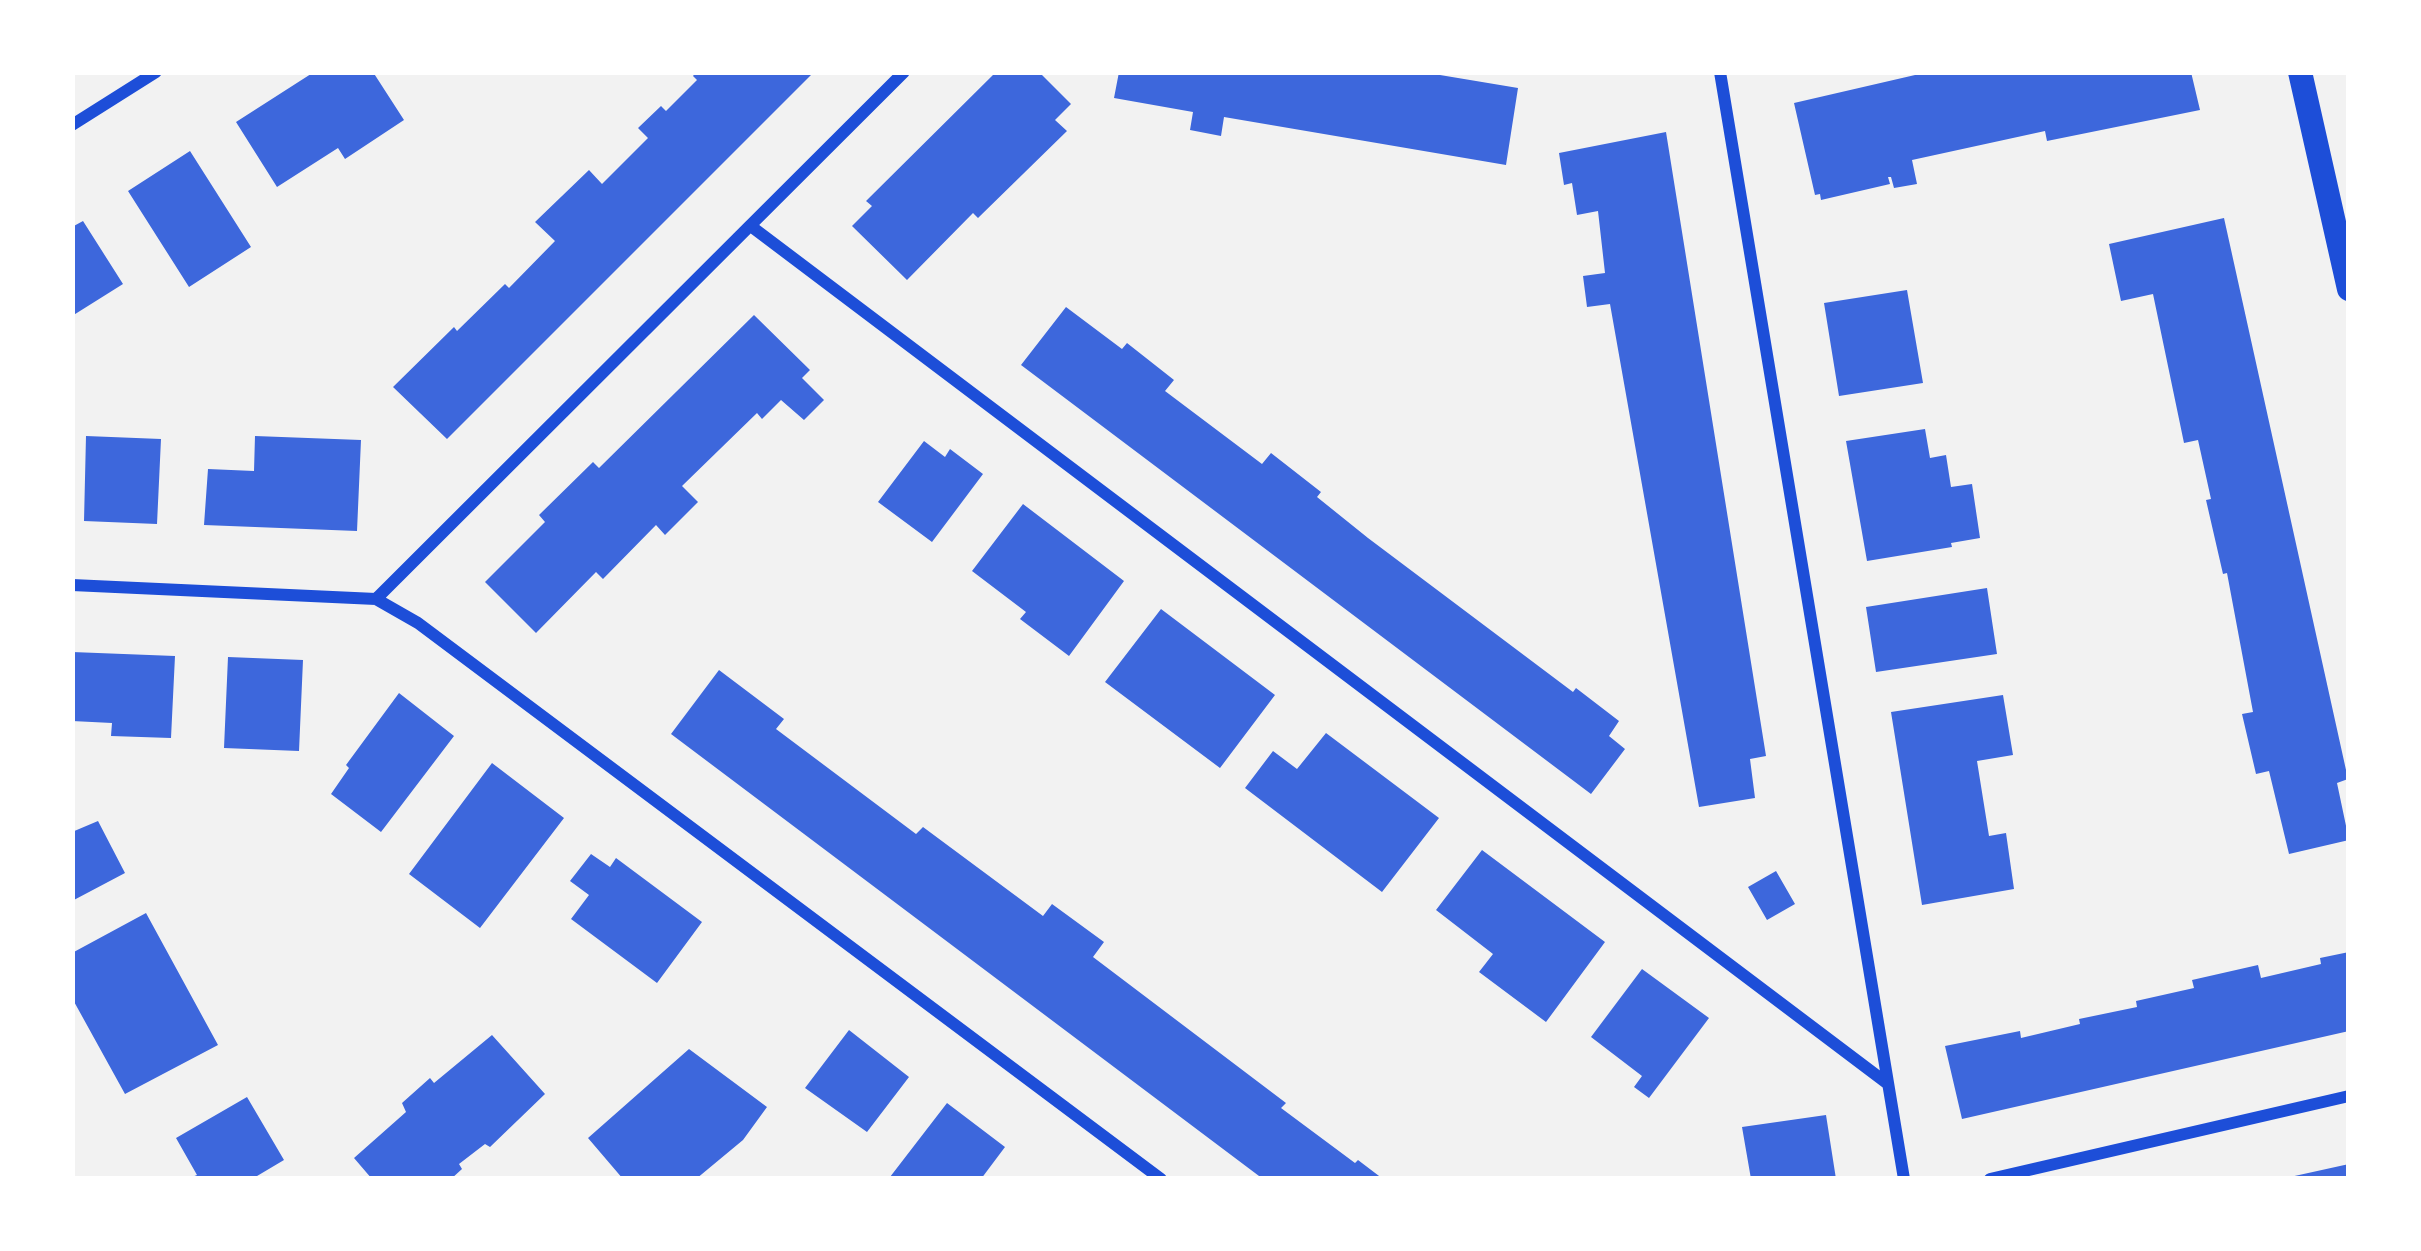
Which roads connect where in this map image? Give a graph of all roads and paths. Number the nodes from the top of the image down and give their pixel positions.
1 (156, 72) edge
2 (904, 72) edge
3 (1720, 72) edge
4 (2300, 72) edge
5 (72, 125) edge
6 (752, 227) junction
7 (2349, 289) edge
8 (72, 586) edge
9 (376, 599) junction
10 (1888, 1084) junction
11 (2349, 1096) edge
12 (1161, 1179) edge
13 (1904, 1179) edge
14 (1990, 1179) edge

1 - 5 street
2 - 6 street
3 - 10 street
4 - 7 main road
6 - 9 street
6 - 10 street
8 - 9 street
9 - 12 street
10 - 13 street
11 - 14 street

